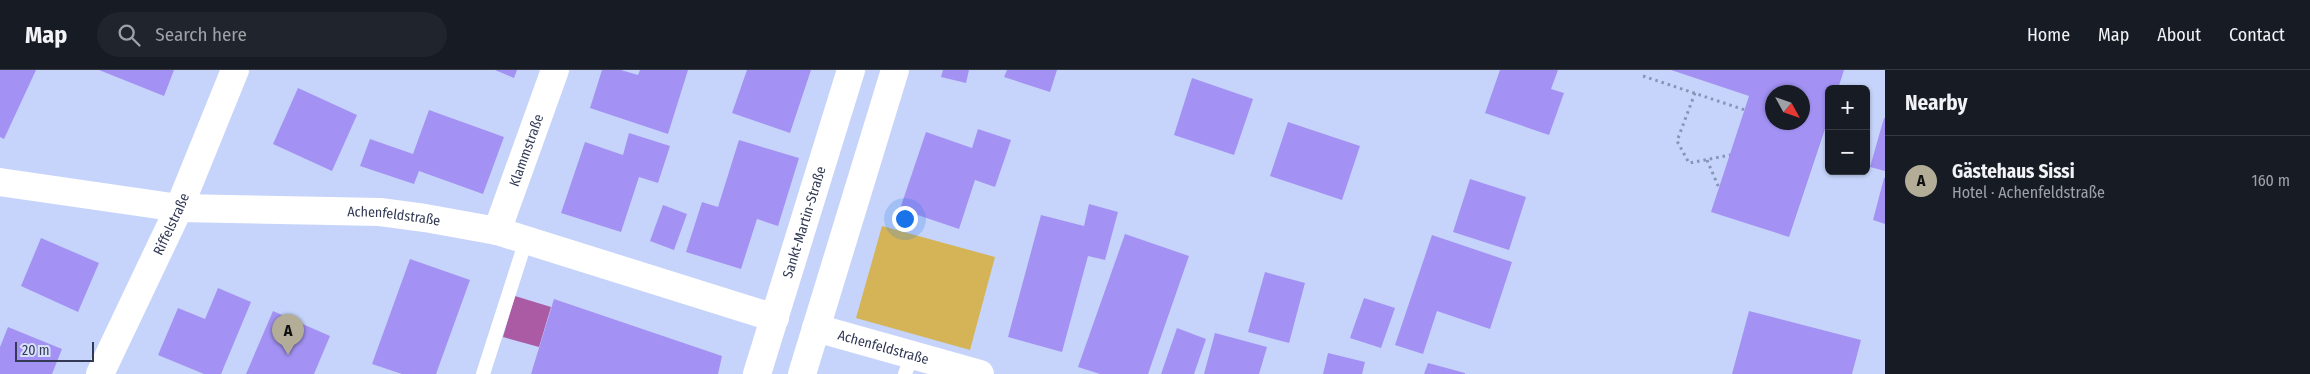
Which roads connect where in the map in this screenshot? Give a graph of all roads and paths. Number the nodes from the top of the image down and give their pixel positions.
1 (234, 70) edge
2 (555, 70) edge
3 (851, 70) edge
4 (894, 70) edge
5 (1643, 76) dead end
6 (1695, 93) junction
7 (1745, 110) dead end
8 (1730, 155) dead end
9 (1707, 160) junction
10 (0, 182) edge
11 (1719, 188) dead end
12 (179, 208) junction
13 (497, 231) junction
14 (526, 240) junction
15 (775, 318) junction
16 (816, 328) junction
17 (908, 364) edge
18 (100, 374) edge
19 (483, 374) edge
20 (757, 374) edge
21 (802, 374) edge
22 (980, 374) edge

1 - 12 street, Riffelstraße
2 - 13 street, Klammstraße
3 - 15 street, Sankt-Martin-Straße
4 - 16 street
5 - 6 path
6 - 7 path
6 - 9 path
8 - 9 path
9 - 11 path
10 - 12 street, Achenfeldstraße
12 - 13 street, Achenfeldstraße
12 - 18 street, Riffelstraße
13 - 14 street, Achenfeldstraße
14 - 15 street, Achenfeldstraße
14 - 19 lane
15 - 20 street, Sankt-Martin-Straße
16 - 17 street, Achenfeldstraße
16 - 21 street
17 - 22 street, Achenfeldstraße

